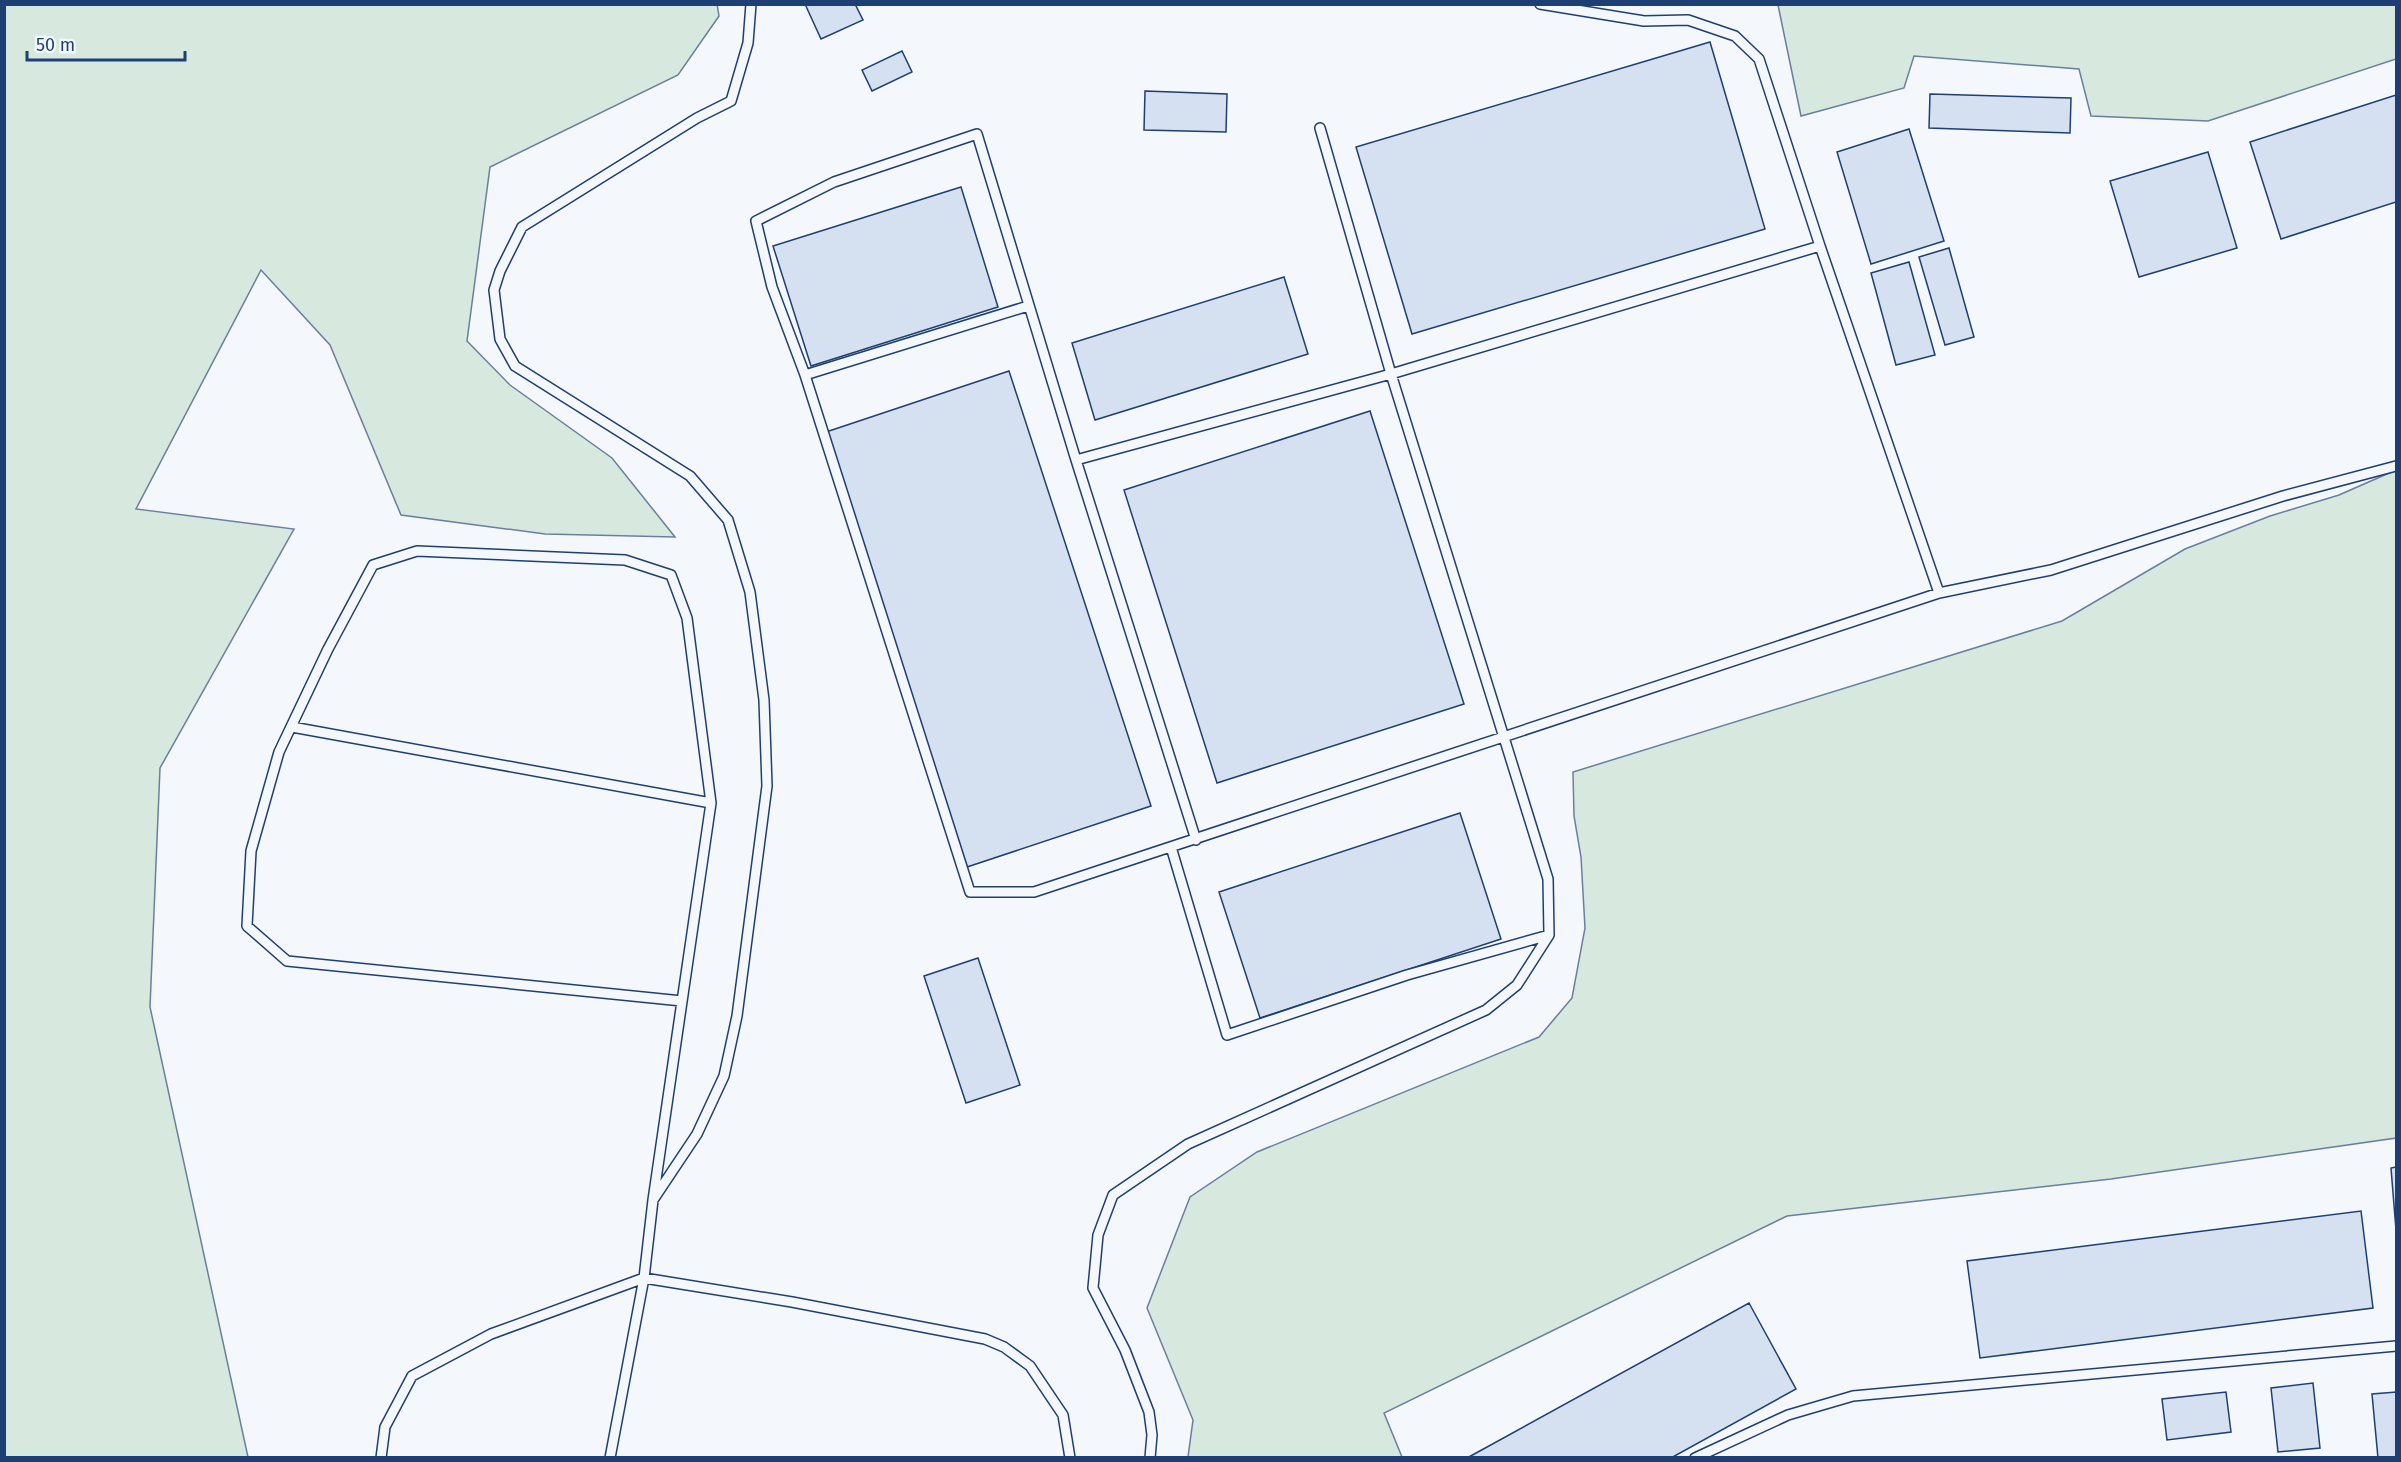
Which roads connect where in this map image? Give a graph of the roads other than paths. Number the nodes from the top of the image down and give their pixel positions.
1 (752, 4) edge
2 (1540, 4) edge
3 (1320, 128) dead end
4 (1820, 246) junction
5 (1028, 306) junction
6 (1391, 374) junction
7 (805, 375) junction
8 (1076, 460) junction
9 (2397, 466) edge
10 (1939, 593) junction
11 (292, 726) junction
12 (1503, 738) junction
13 (711, 803) junction
14 (1196, 840) junction
15 (1171, 848) junction
16 (1549, 936) junction
17 (682, 1001) junction
18 (653, 1200) junction
19 (644, 1278) junction
20 (2397, 1346) edge
21 (381, 1458) edge
22 (610, 1458) edge
23 (1070, 1458) edge
24 (1150, 1458) edge
25 (1695, 1458) edge

1 - 18 lane
2 - 4 lane
3 - 6 lane
4 - 6 lane
4 - 10 lane
5 - 7 lane
5 - 7 lane
5 - 8 lane
6 - 8 lane
6 - 12 lane
7 - 15 lane
8 - 14 lane
9 - 10 lane
10 - 12 lane
11 - 13 lane
11 - 13 lane
11 - 17 lane
12 - 14 lane
12 - 16 lane
13 - 17 lane
14 - 15 lane
15 - 16 lane
16 - 24 lane
17 - 18 lane
18 - 19 lane
19 - 21 lane
19 - 22 lane
19 - 23 lane
20 - 25 lane

